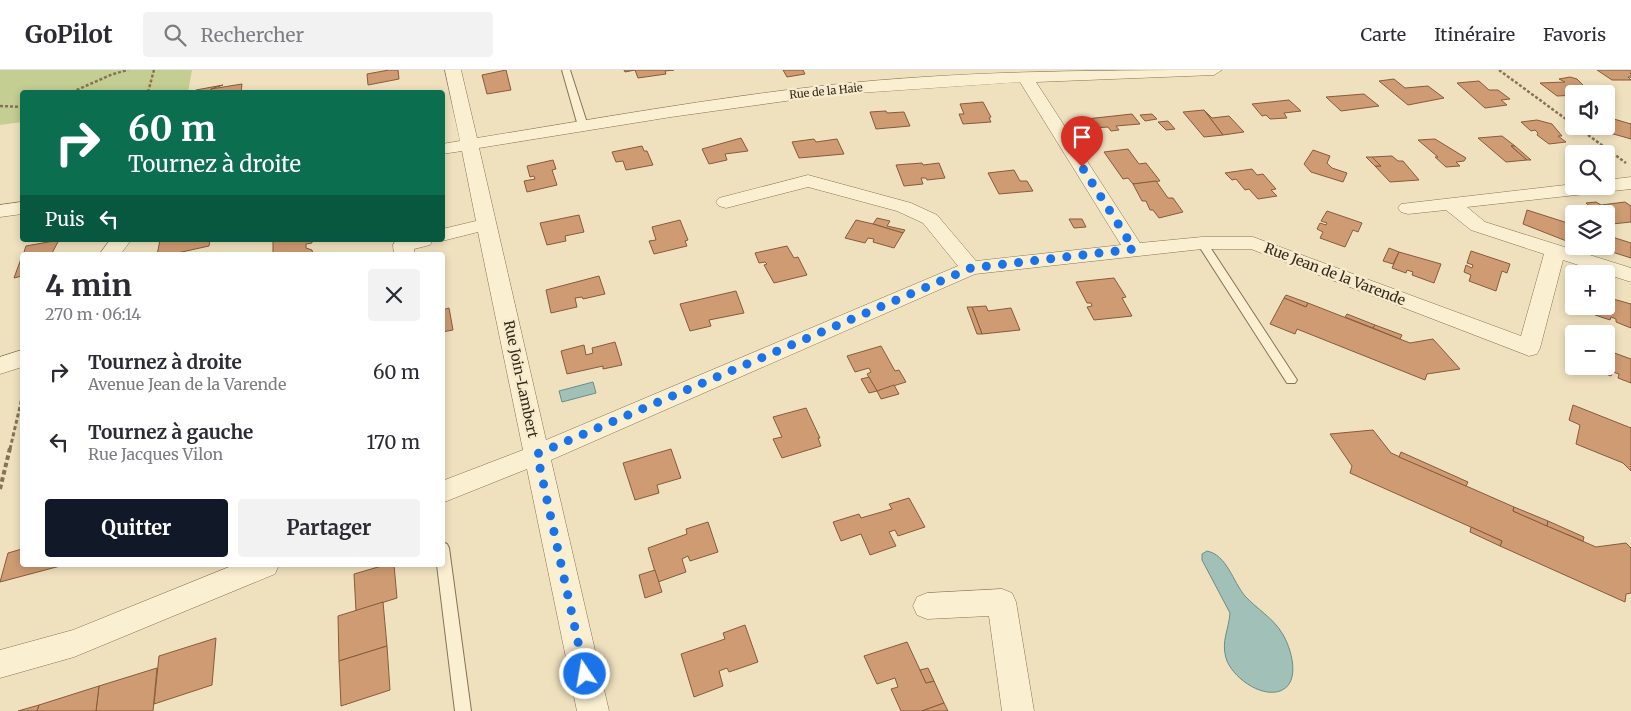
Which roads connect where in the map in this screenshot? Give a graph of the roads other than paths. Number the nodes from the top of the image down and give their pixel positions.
1 (453, 70) edge
2 (566, 70) edge
3 (861, 70) edge
4 (1214, 70) edge
5 (976, 75) edge
6 (1025, 77) junction
7 (871, 87) junction
8 (583, 126) junction
9 (469, 145) junction
10 (445, 149) edge
11 (1631, 183) edge
12 (1615, 185) edge
13 (1565, 191) edge
14 (726, 202) dead end
15 (1451, 204) junction
16 (20, 208) edge
17 (1408, 208) dead end
18 (0, 211) edge
19 (487, 224) junction
20 (445, 234) edge
21 (119, 242) edge
22 (415, 242) edge
23 (1202, 243) junction
24 (1134, 249) junction
25 (1555, 250) junction
26 (111, 252) edge
27 (404, 252) edge
28 (971, 268) junction
29 (1631, 276) edge
30 (20, 359) edge
31 (0, 366) edge
32 (1292, 380) dead end
33 (537, 454) junction
34 (445, 491) edge
35 (260, 567) edge
36 (444, 567) edge
37 (927, 606) dead end
38 (0, 664) edge
39 (463, 711) edge
40 (593, 711) edge
41 (1018, 711) edge

1 - 9 street, Rue Join-Lambert
2 - 8 lane
3 - 7 street
4 - 6 street, Rue de la Haie
5 - 6 street, Rue de la Haie
5 - 7 street, Rue de la Haie
6 - 24 street
7 - 8 street, Rue de la Haie
8 - 9 street, Rue de la Haie
9 - 10 street, Rue de la Haie
9 - 19 street, Rue Join-Lambert
11 - 12 street
13 - 15 street
14 - 28 street
15 - 17 street
15 - 25 street
16 - 18 street
19 - 20 street
19 - 33 street, Rue Join-Lambert
21 - 26 street
22 - 27 street
23 - 24 street, Rue Jean de la Varende
23 - 25 street, Rue Jean de la Varende
23 - 32 lane
24 - 28 street, Rue Jean de la Varende
25 - 29 street
28 - 33 street, Rue Jean de la Varende
30 - 31 street
33 - 34 street, Rue Jean de la Varende
33 - 40 street, Rue Join-Lambert
35 - 38 street
36 - 39 lane
37 - 41 street

